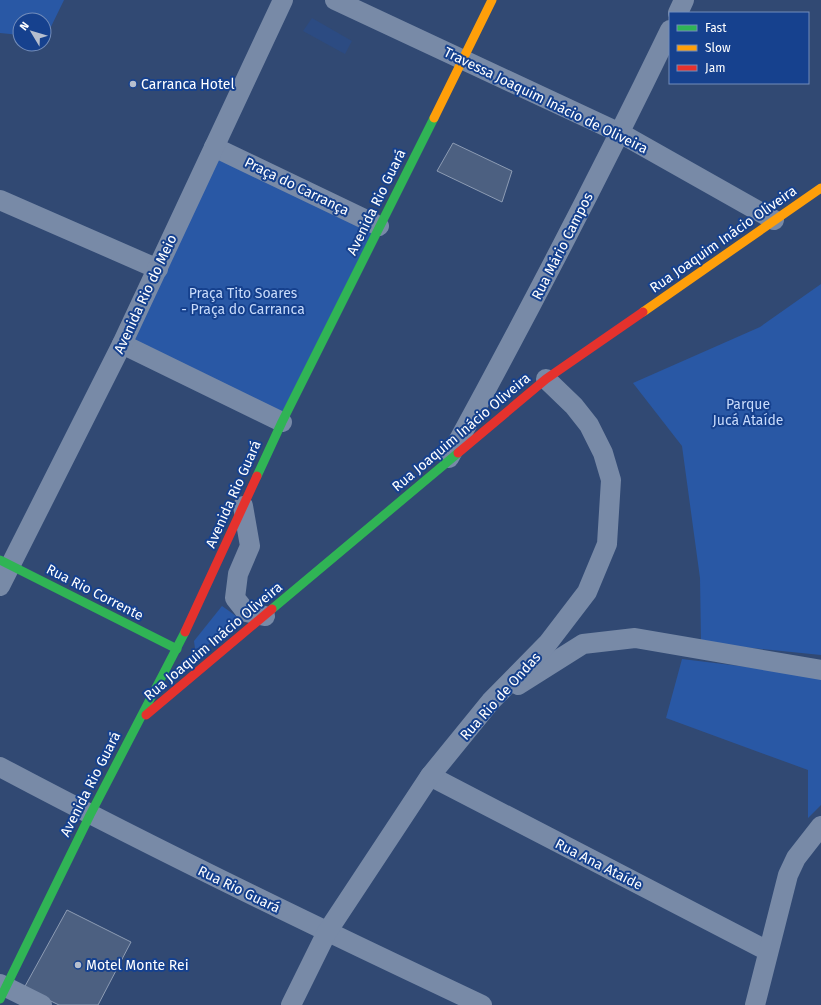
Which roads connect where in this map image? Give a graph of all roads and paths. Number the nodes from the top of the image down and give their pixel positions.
1 (283, 0) edge
2 (335, 0) edge
3 (492, 0) edge
4 (684, 0) edge
5 (678, 12) edge
6 (669, 32) edge
7 (462, 59) junction
8 (620, 133) junction
9 (214, 147) junction
10 (821, 188) edge
11 (0, 200) edge
12 (774, 220) junction
13 (379, 226) junction
14 (158, 269) junction
15 (122, 344) junction
16 (546, 379) junction
17 (282, 422) junction
18 (449, 458) junction
19 (243, 506) junction
20 (5, 562) edge
21 (0, 586) edge
22 (265, 616) junction
23 (177, 649) junction
24 (821, 670) edge
25 (491, 701) junction
26 (138, 722) junction
27 (0, 767) edge
28 (430, 776) junction
29 (90, 814) junction
30 (821, 826) edge
31 (327, 932) junction
32 (768, 951) junction
33 (2, 990) edge
34 (42, 1005) edge
35 (291, 1005) edge
36 (482, 1005) edge
37 (755, 1005) edge

1 - 9 street, Avenida Rio do Meio
2 - 7 street, Travessa Joaquim Inácio de Oliveira
3 - 7 street, Avenida Rio Guará
4 - 5 street
6 - 8 street, Rua Mário Campos
7 - 8 street, Travessa Joaquim Inácio de Oliveira
7 - 13 street, Avenida Rio Guará
8 - 12 street, Travessa Joaquim Inácio de Oliveira
8 - 18 street, Rua Mário Campos
9 - 13 street, Praça do Carrança
9 - 14 street, Avenida Rio do Meio
10 - 12 street, Rua Joaquim Inácio Oliveira
11 - 14 street
12 - 16 street, Rua Joaquim Inácio Oliveira
13 - 17 street, Avenida Rio Guará
14 - 15 street, Avenida Rio do Meio
15 - 17 street
15 - 20 street, Avenida Rio do Meio
16 - 18 street, Rua Joaquim Inácio Oliveira
16 - 25 street, Rua Rio de Ondas
17 - 19 street, Avenida Rio Guará
18 - 22 street, Rua Joaquim Inácio Oliveira
19 - 22 street
19 - 23 street, Avenida Rio Guará
20 - 21 street, Avenida Rio do Meio
20 - 23 street, Rua Rio Corrente
22 - 26 street, Rua Joaquim Inácio Oliveira
23 - 26 street, Avenida Rio Guará
24 - 25 street
25 - 28 street, Rua Rio de Ondas
26 - 29 street, Avenida Rio Guará
27 - 29 street, Rua Rio Guará
28 - 31 street, Rua Rio de Ondas
28 - 32 street, Rua Ana Ataíde
29 - 31 street, Rua Rio Guará
29 - 33 street, Avenida Rio Guará
30 - 32 street
31 - 35 street, Rua Rio de Ondas
31 - 36 street, Rua Rio Guará
32 - 37 street
33 - 34 street

